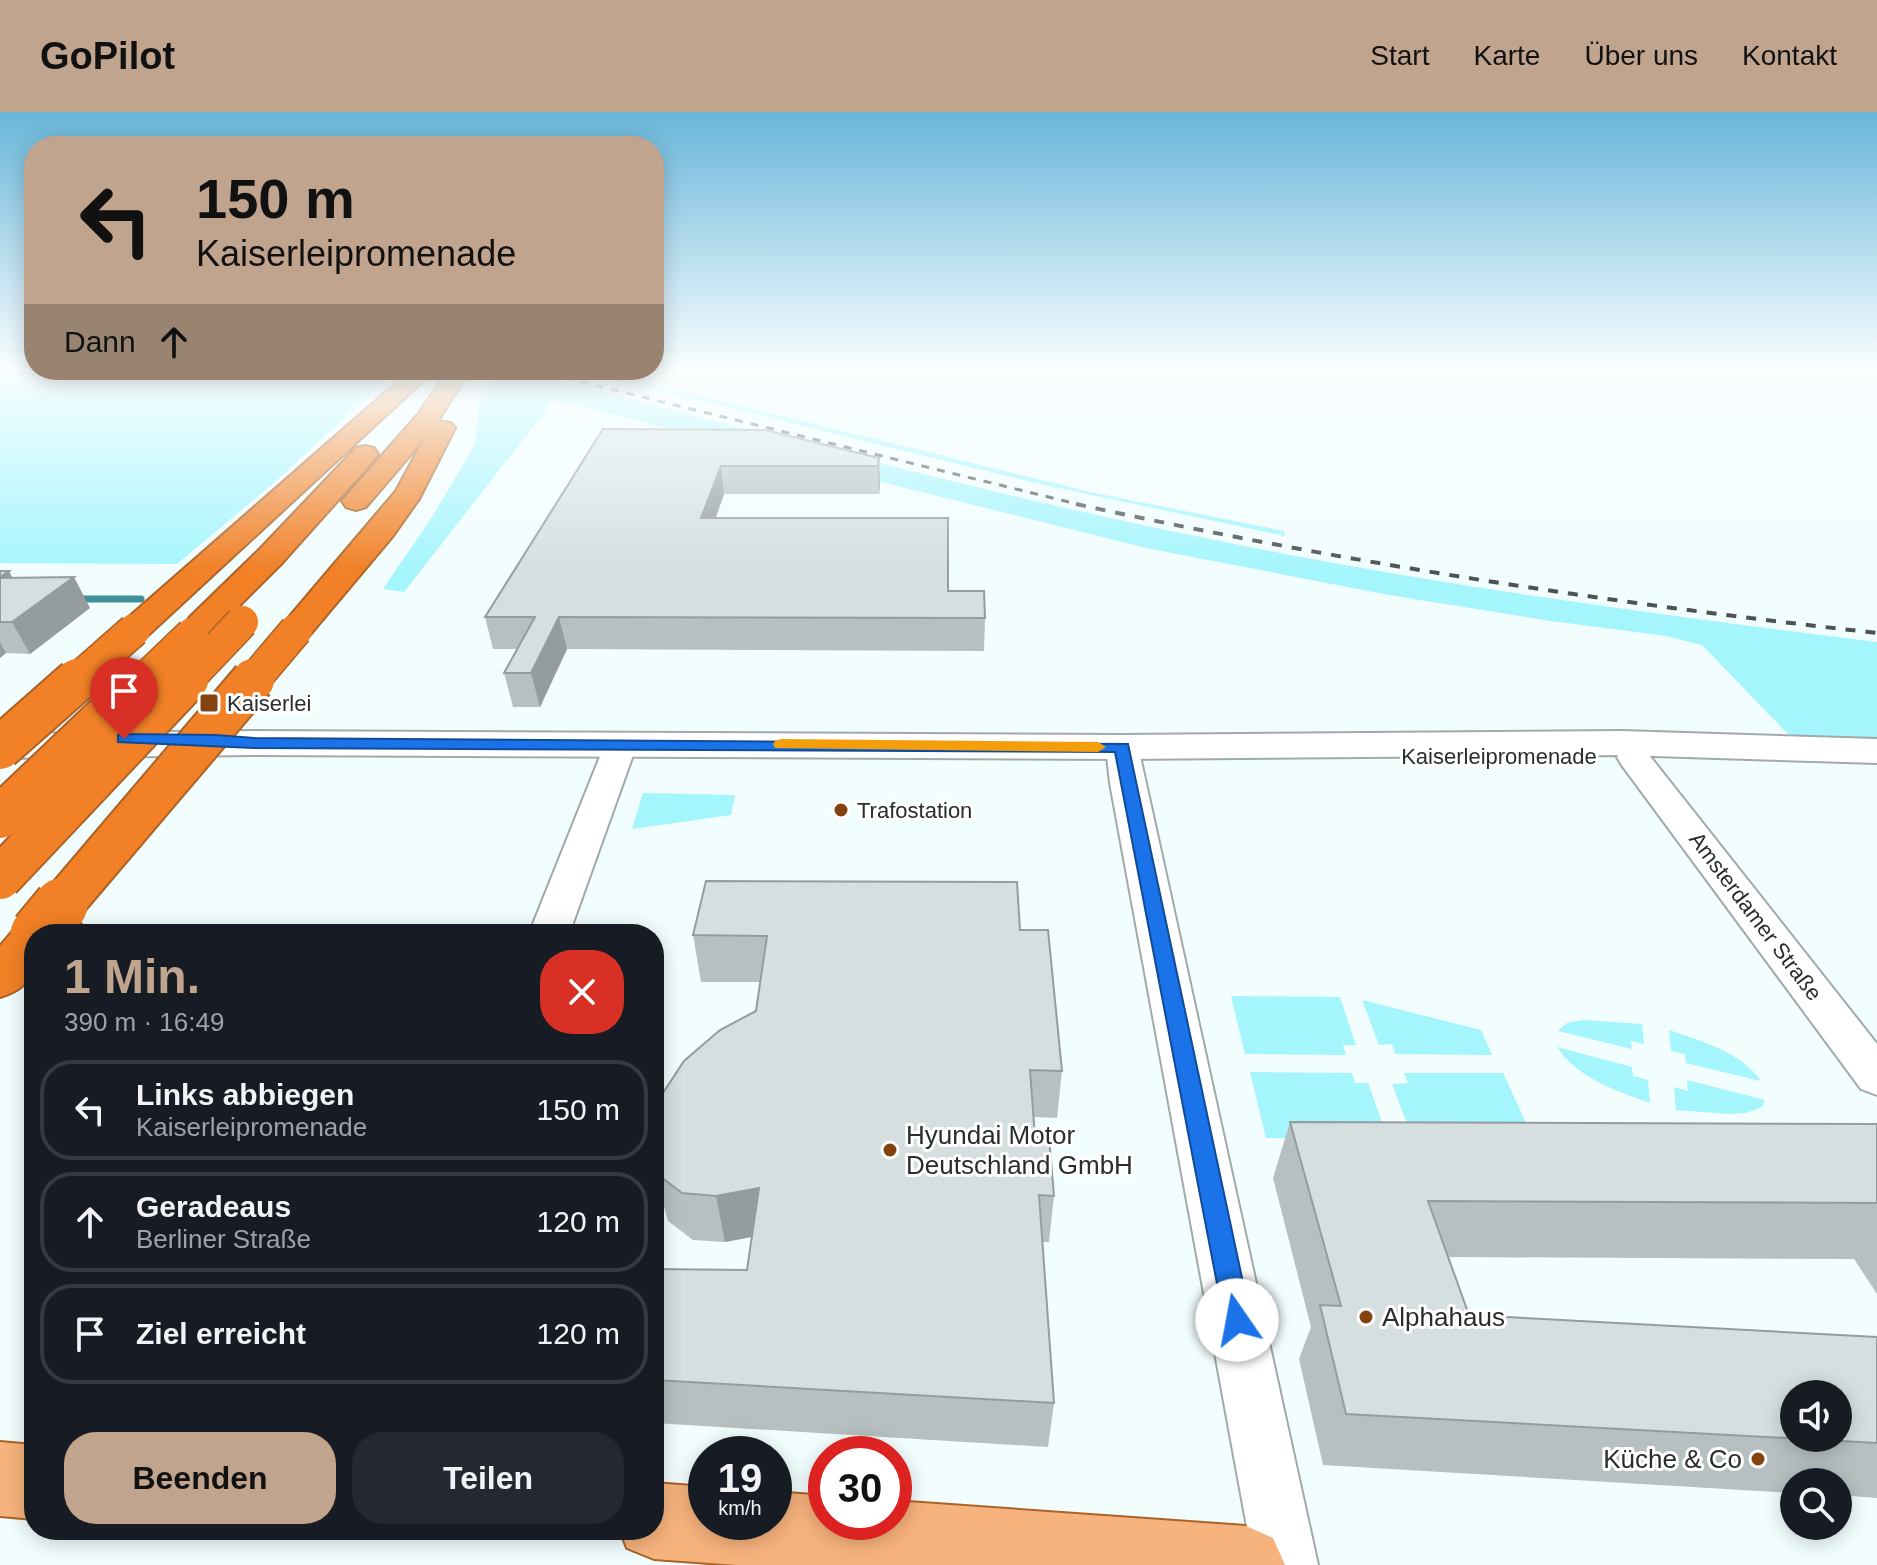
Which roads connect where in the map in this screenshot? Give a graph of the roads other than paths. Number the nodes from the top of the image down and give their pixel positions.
1 (351, 436) edge
2 (378, 436) edge
3 (413, 436) edge
4 (438, 436) edge
5 (0, 738) edge
6 (254, 743) junction
7 (621, 744) junction
8 (0, 747) edge
9 (1122, 747) junction
10 (1627, 750) junction
11 (1877, 751) edge
12 (1877, 767) edge
13 (0, 817) edge
14 (0, 878) edge
15 (46, 924) edge
16 (553, 924) edge
17 (24, 950) edge
18 (0, 979) edge
19 (1877, 1077) edge
20 (664, 1522) edge
21 (1246, 1565) edge
22 (1286, 1565) edge

1 - 8 highway, bridge
2 - 13 highway, bridge
3 - 14 highway, bridge
4 - 15 highway, bridge
5 - 6 main road
6 - 7 main road, Kaiserleipromenade
6 - 8 main road
7 - 9 main road, Kaiserleipromenade
7 - 16 street
9 - 10 main road, Kaiserleipromenade
9 - 22 street
10 - 11 main road, Kaiserleipromenade
10 - 12 main road, Kaiserleipromenade
10 - 19 street, Amsterdamer Straße
17 - 18 highway
20 - 21 main road

